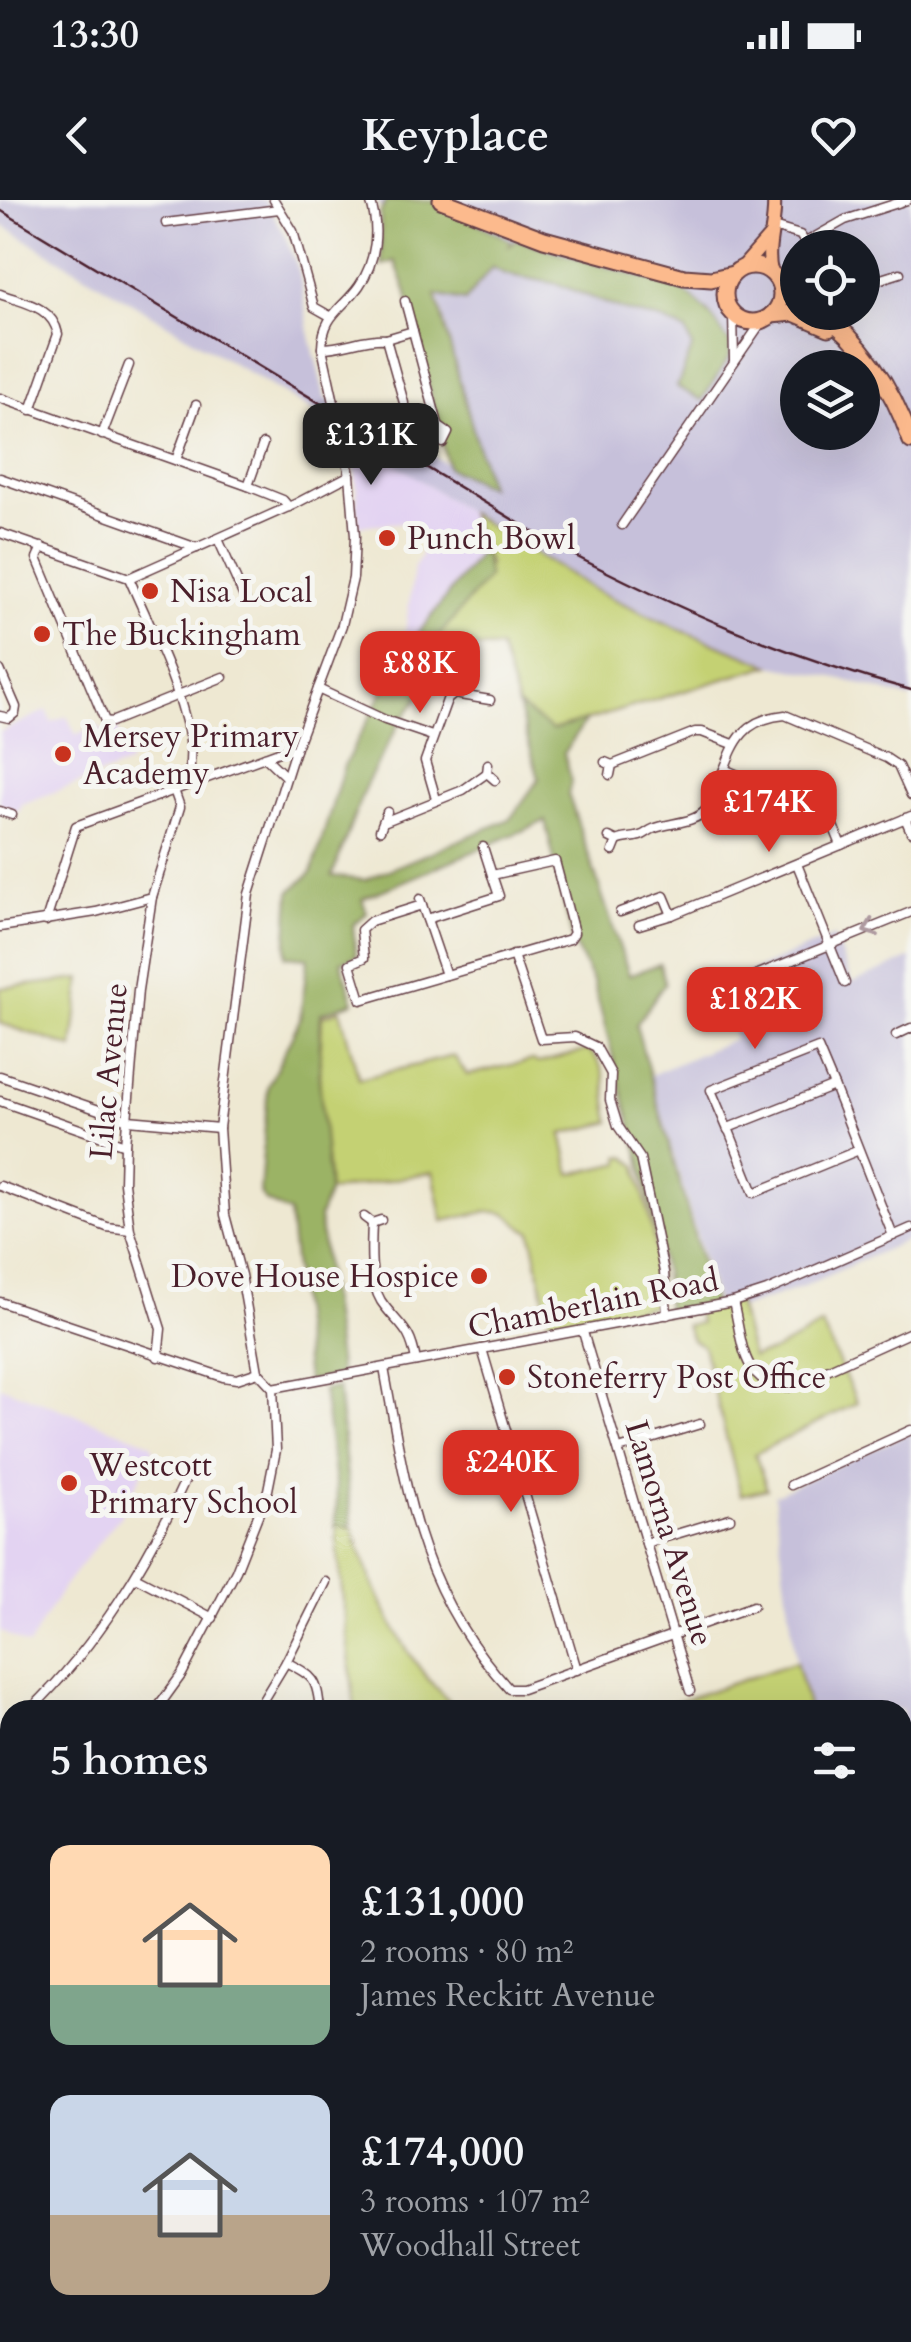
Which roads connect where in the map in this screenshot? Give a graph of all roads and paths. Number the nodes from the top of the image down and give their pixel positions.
1 (370, 200) edge
2 (381, 200) edge
3 (441, 200) edge
4 (774, 200) edge
5 (907, 200) edge
6 (277, 204) edge
7 (376, 220) junction
8 (166, 223) dead end
9 (831, 230) edge
10 (771, 232) junction
11 (780, 233) edge
12 (737, 271) junction
13 (900, 273) dead end
14 (684, 277) junction
15 (775, 277) junction
16 (880, 279) edge
17 (780, 281) edge
18 (0, 294) edge
19 (405, 301) dead end
20 (730, 309) junction
21 (330, 316) junction
22 (767, 318) junction
23 (844, 330) edge
24 (414, 331) junction
25 (386, 338) junction
26 (322, 348) junction
27 (861, 350) joint
28 (129, 364) dead end
29 (734, 365) junction
30 (880, 374) edge
31 (0, 398) edge
32 (404, 403) dead end
33 (196, 405) dead end
34 (31, 410) junction
35 (438, 426) dead end
36 (910, 432) edge
37 (102, 435) junction
38 (263, 444) dead end
39 (176, 460) junction
40 (350, 475) junction
41 (0, 478) edge
42 (248, 486) junction
43 (289, 507) junction
44 (622, 525) dead end
45 (0, 534) edge
46 (218, 539) junction
47 (42, 547) junction
48 (197, 548) junction
49 (129, 578) junction
50 (245, 599) dead end
51 (0, 670) edge
52 (224, 677) dead end
53 (318, 689) junction
54 (178, 694) junction
55 (493, 700) dead end
56 (0, 716) edge
57 (432, 736) junction
58 (733, 744) junction
59 (295, 750) junction
60 (265, 757) junction
61 (609, 768) dead end
62 (724, 769) junction
63 (490, 772) dead end
64 (286, 777) junction
65 (192, 783) junction
66 (174, 790) junction
67 (911, 794) edge
68 (436, 799) junction
69 (0, 811) edge
70 (12, 815) dead end
71 (908, 817) edge
72 (380, 830) dead end
73 (911, 832) edge
74 (841, 845) junction
75 (483, 846) dead end
76 (614, 851) dead end
77 (797, 864) junction
78 (492, 875) junction
79 (152, 897) junction
80 (620, 912) dead end
81 (911, 912) edge
82 (1, 914) edge
83 (672, 914) junction
84 (427, 919) junction
85 (46, 921) junction
86 (639, 924) dead end
87 (3, 927) edge
88 (830, 945) junction
89 (514, 955) junction
90 (446, 975) junction
91 (846, 983) dead end
92 (724, 988) dead end
93 (911, 1028) edge
94 (896, 1036) dead end
95 (0, 1076) edge
96 (834, 1086) junction
97 (0, 1101) edge
98 (128, 1120) junction
99 (219, 1128) junction
100 (729, 1132) junction
101 (125, 1145) junction
102 (860, 1150) junction
103 (0, 1186) edge
104 (372, 1220) dead end
105 (911, 1228) edge
106 (130, 1230) junction
107 (893, 1236) junction
108 (0, 1302) edge
109 (733, 1302) junction
110 (667, 1316) junction
111 (584, 1332) junction
112 (911, 1332) edge
113 (482, 1350) junction
114 (158, 1357) junction
115 (416, 1361) junction
116 (384, 1368) junction
117 (258, 1372) junction
118 (273, 1388) junction
119 (700, 1424) dead end
120 (911, 1430) edge
121 (619, 1449) junction
122 (187, 1483) dead end
123 (791, 1485) dead end
124 (730, 1518) dead end
125 (646, 1543) junction
126 (136, 1578) junction
127 (332, 1594) dead end
128 (753, 1606) dead end
129 (213, 1618) junction
130 (674, 1636) junction
131 (286, 1662) junction
132 (576, 1670) junction
133 (690, 1691) dead end
134 (40, 1700) edge
135 (163, 1700) edge
136 (263, 1700) edge
137 (319, 1700) edge

1 - 7 street
2 - 7 street
3 - 14 highway
4 - 10 main road
5 - 9 street
6 - 8 street
6 - 21 street
7 - 21 street
10 - 11 street
10 - 12 main road
10 - 15 main road
12 - 14 highway
12 - 15 highway
12 - 20 highway
13 - 16 street
14 - 20 highway
15 - 17 highway
15 - 22 highway
18 - 34 street
19 - 24 street
20 - 22 highway
20 - 29 street
21 - 26 street
22 - 27 highway
22 - 29 street
23 - 27 highway
24 - 25 street
24 - 35 street
25 - 26 street
25 - 32 street
26 - 40 street
28 - 37 street
29 - 44 street
30 - 36 highway
31 - 34 street
33 - 39 street
34 - 37 street
37 - 39 street
38 - 42 street
39 - 42 street
40 - 43 street
40 - 53 street
41 - 48 street
42 - 43 street
43 - 46 street
45 - 47 street
46 - 48 street
46 - 50 street
47 - 49 street
47 - 54 street
48 - 49 street
49 - 54 street
51 - 56 street
52 - 54 street
53 - 57 street
53 - 59 street
54 - 65 street
55 - 57 street
57 - 68 street
58 - 61 street
58 - 62 street
58 - 67 street
59 - 60 street
59 - 64 street
60 - 64 street
60 - 65 street
62 - 74 street
62 - 76 street
63 - 68 street
64 - 99 street
65 - 66 street
66 - 79 street, Lilac Avenue
66 - 85 street
68 - 72 street
69 - 70 street
71 - 73 street
71 - 74 street
74 - 77 street
75 - 78 street
77 - 83 street
77 - 88 street
78 - 84 street
78 - 89 street
79 - 85 street
79 - 98 street, Lilac Avenue
80 - 83 street
81 -> 88 street
82 - 87 street
83 - 86 street
84 - 90 street
84 - 90 street
85 - 87 street
88 - 91 street
88 - 92 street
89 - 90 street
89 - 110 street
93 - 94 street
95 - 98 street
96 - 100 street
96 - 100 street
96 - 102 street
97 - 101 street
98 - 99 street
98 - 101 street, Lilac Avenue
99 - 117 street
100 - 102 street
101 - 106 street, Lilac Avenue
102 - 107 street
103 - 106 street
104 - 115 street
105 - 107 street, Chamberlain Road
106 - 114 street, Lilac Avenue
107 - 109 street, Chamberlain Road
108 - 114 street
109 - 110 street, Chamberlain Road
109 - 112 street
110 - 111 street, Chamberlain Road
111 - 113 street, Chamberlain Road
111 - 121 street, Lamorna Avenue
113 - 115 street, Chamberlain Road
113 - 132 street
114 - 117 street
115 - 116 street, Chamberlain Road
116 - 118 street, Chamberlain Road
116 - 132 street
117 - 118 street
118 - 129 street
119 - 121 street
120 - 123 street
121 - 125 street, Lamorna Avenue
122 - 126 street
124 - 125 street
125 - 130 street, Lamorna Avenue
126 - 129 street
126 - 134 street
127 - 131 street
128 - 130 street
129 - 135 street
130 - 132 street
130 - 133 street, Lamorna Avenue
131 - 136 street
131 - 137 street

